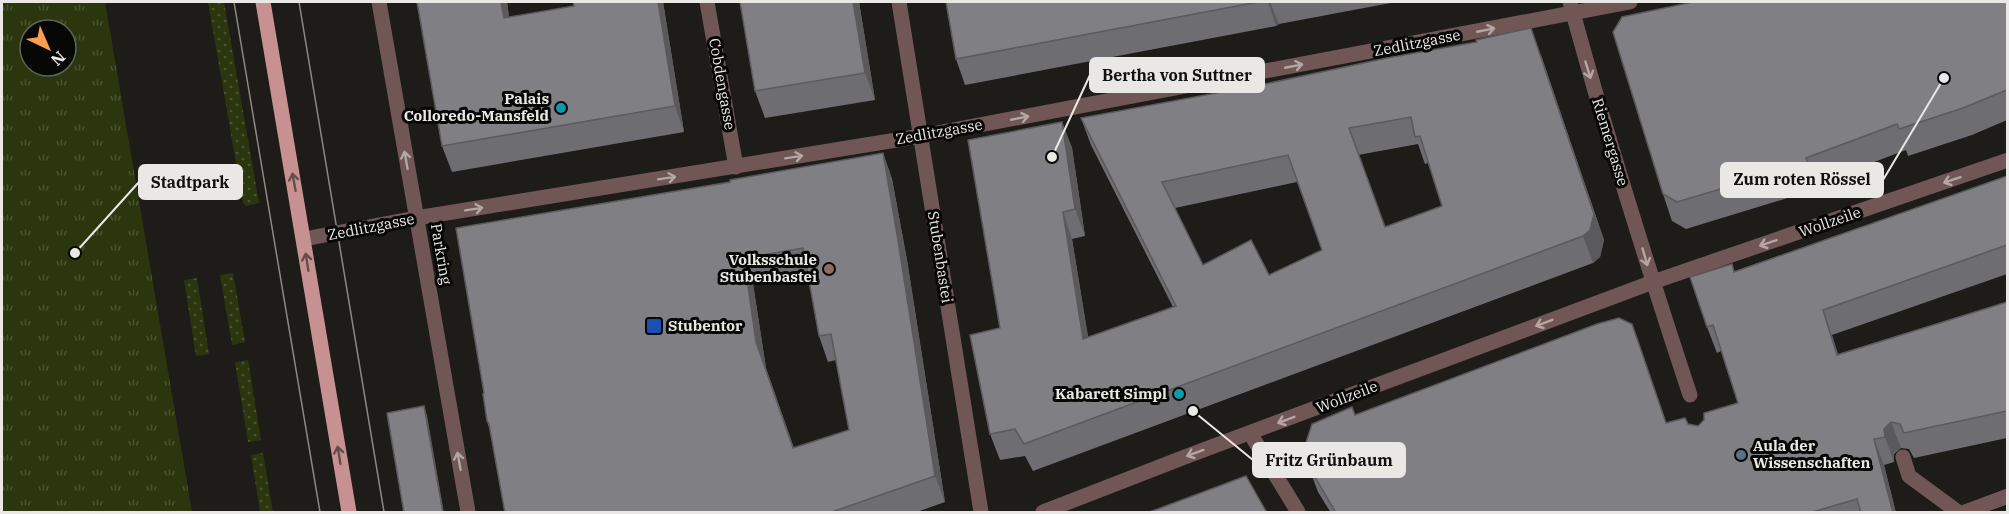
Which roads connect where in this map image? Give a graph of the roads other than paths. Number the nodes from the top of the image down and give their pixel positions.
1 (263, 2) edge
2 (379, 2) edge
3 (708, 2) edge
4 (899, 2) edge
5 (1630, 2) edge
6 (1571, 8) edge
7 (921, 136) junction
8 (2007, 160) edge
9 (736, 167) junction
10 (416, 218) junction
11 (304, 239) junction
12 (1653, 282) junction
13 (1690, 395) dead end
14 (1250, 434) junction
15 (1903, 457) edge
16 (2007, 496) edge
17 (349, 513) edge
18 (468, 513) edge
19 (981, 513) edge
20 (1043, 513) edge
21 (1298, 513) edge
22 (1958, 513) edge
23 (1965, 513) edge

11 -> 1 main road
10 -> 2 street, Parkring
3 - 9 street, Cobdengasse
4 - 7 street, Stubenbastei
5 - 6 street, Zedlitzgasse
7 -> 6 street, Zedlitzgasse
6 -> 12 street, Riemergasse
9 -> 7 street, Zedlitzgasse
7 - 19 street, Stubenbastei
8 -> 12 street, Wollzeile
10 -> 9 street, Zedlitzgasse
10 - 11 street, Zedlitzgasse
18 -> 10 street, Parkring
17 -> 11 main road
12 - 13 street
12 -> 14 street, Wollzeile
14 -> 20 street, Wollzeile
14 - 21 street
15 - 22 street
16 - 23 street

